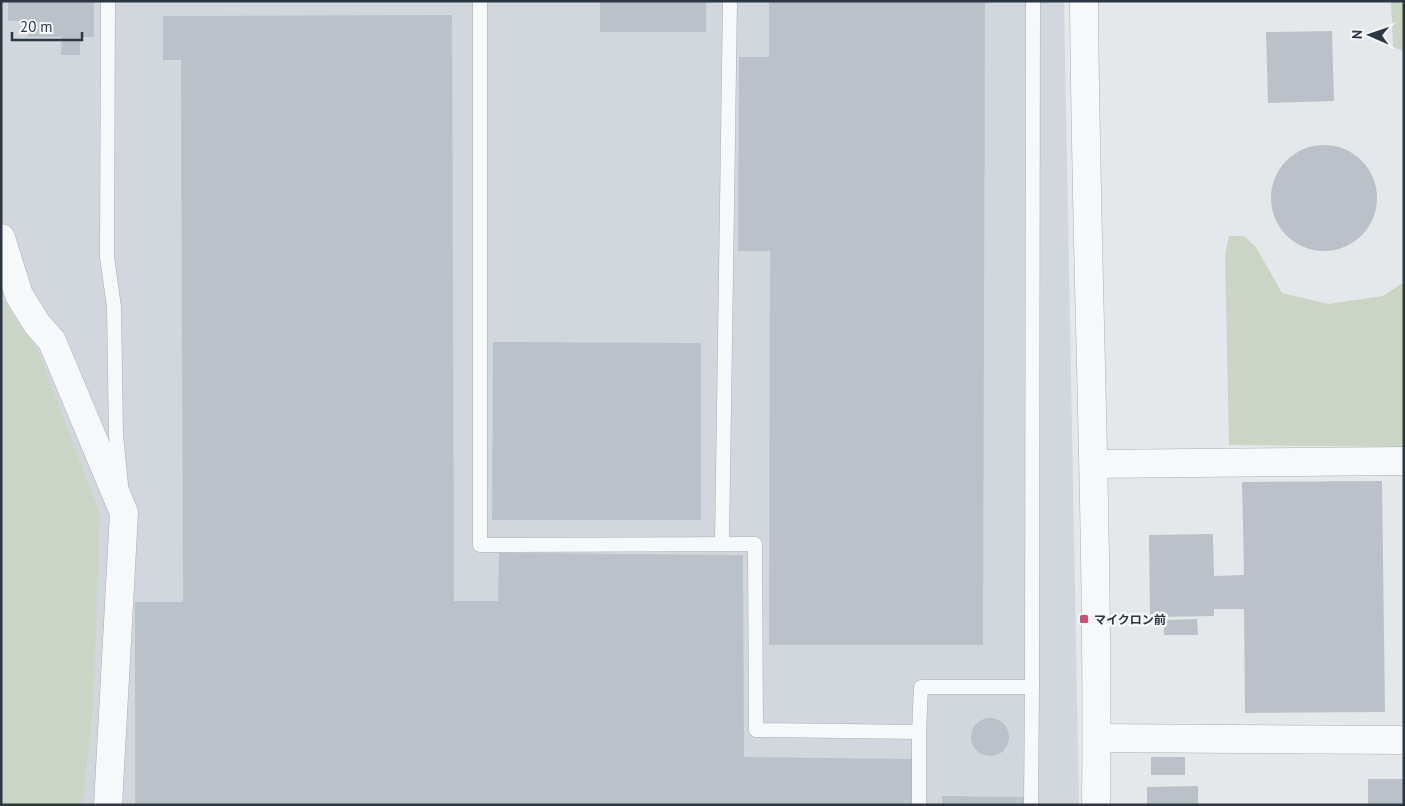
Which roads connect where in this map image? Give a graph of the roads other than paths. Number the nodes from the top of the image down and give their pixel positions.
1 (108, 1) edge
2 (480, 1) edge
3 (730, 1) edge
4 (1033, 1) edge
5 (1084, 1) edge
6 (1, 238) edge
7 (1404, 461) edge
8 (1094, 464) junction
9 (124, 513) junction
10 (722, 544) junction
11 (1032, 687) junction
12 (919, 732) junction
13 (1097, 738) junction
14 (1404, 740) edge
15 (108, 805) edge
16 (919, 805) edge
17 (1031, 805) edge
18 (1096, 805) edge

1 - 9 lane
2 - 10 lane
3 - 10 lane
4 - 11 lane
5 - 8 street
6 - 9 street
7 - 8 street
8 - 13 street
9 - 15 street
10 - 12 lane
11 - 12 lane
11 - 17 lane
12 - 16 lane
13 - 14 street
13 - 18 street

